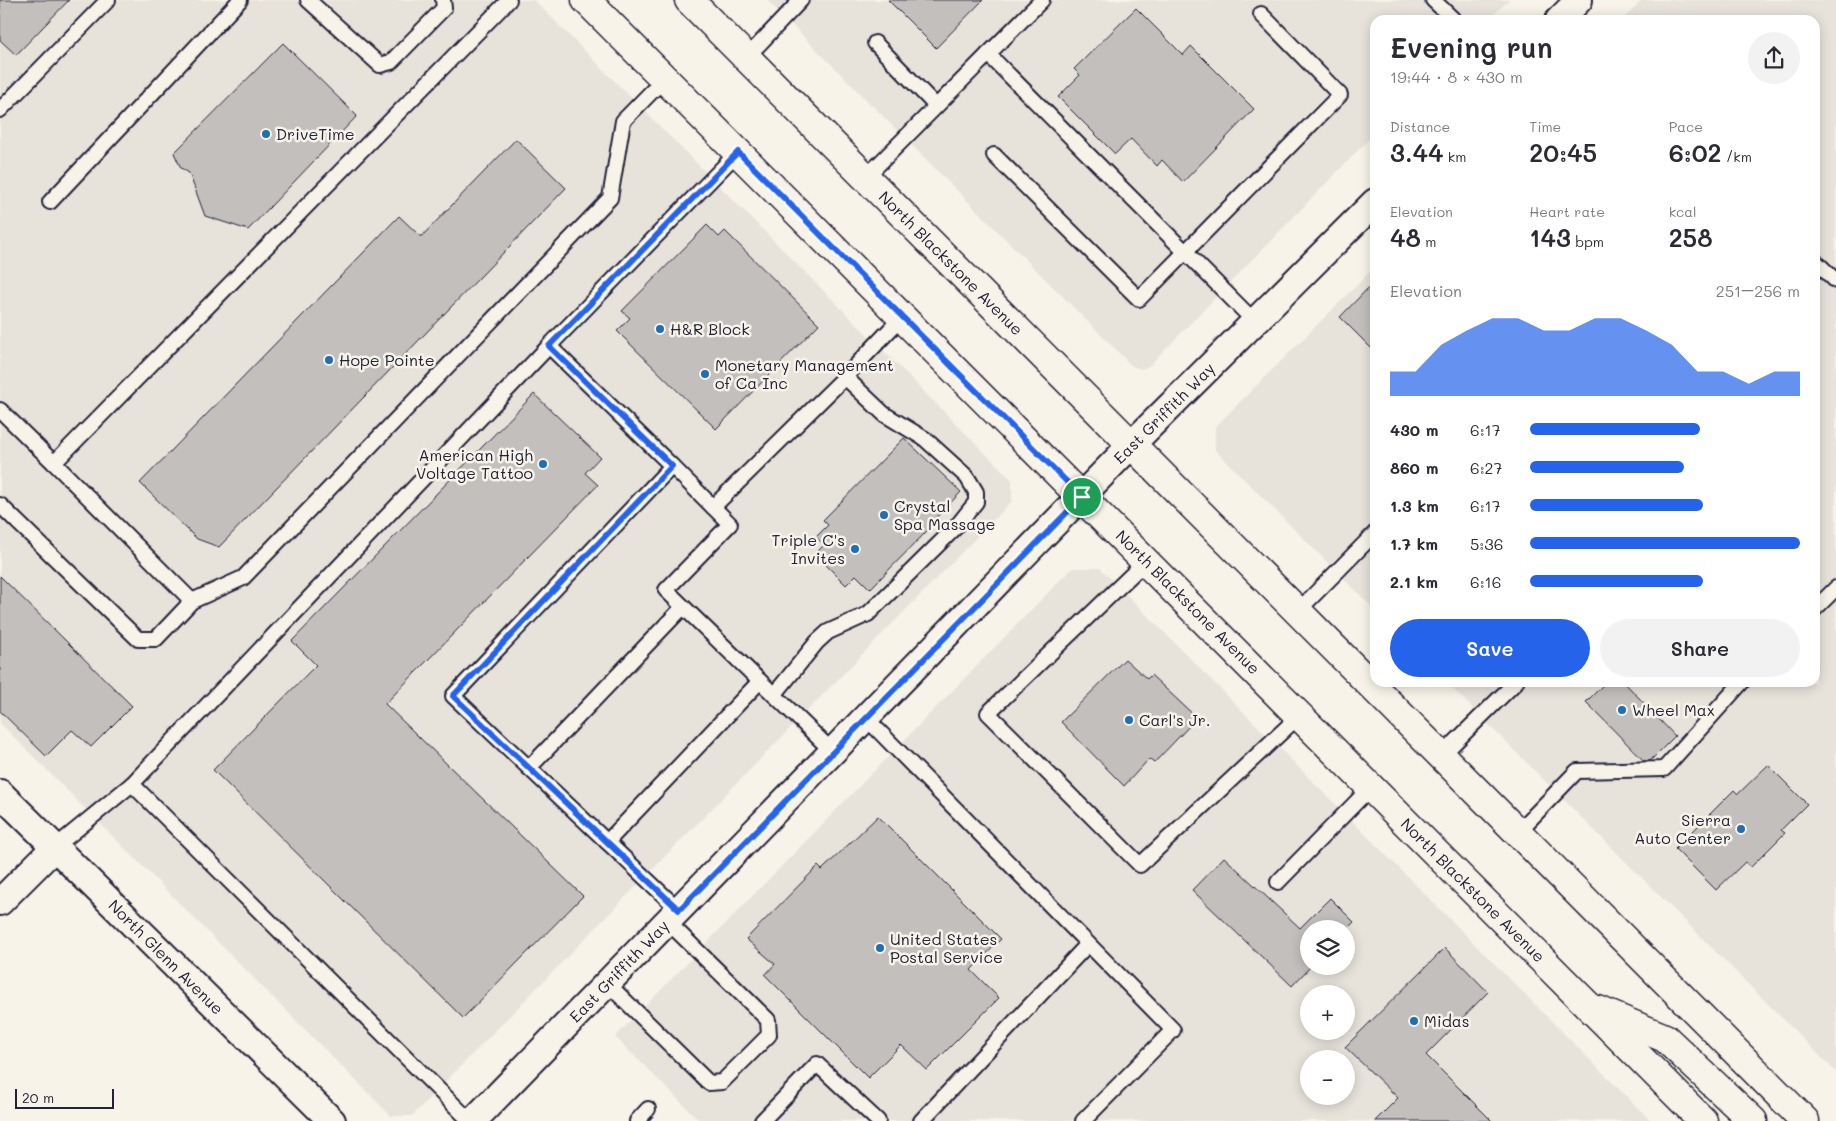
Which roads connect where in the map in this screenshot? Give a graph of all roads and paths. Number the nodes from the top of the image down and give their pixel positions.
1 (108, 0) edge
2 (240, 0) edge
3 (308, 0) edge
4 (443, 0) edge
5 (510, 0) edge
6 (586, 0) edge
7 (688, 0) edge
8 (801, 0) edge
9 (1042, 0) edge
10 (1433, 0) edge
11 (1261, 14) dead end
12 (1449, 15) edge
13 (875, 43) dead end
14 (988, 54) junction
15 (746, 58) junction
16 (664, 79) junction
17 (936, 106) junction
18 (0, 110) edge
19 (738, 152) junction
20 (994, 155) dead end
21 (866, 177) junction
22 (50, 202) dead end
23 (1370, 207) edge
24 (1186, 252) junction
25 (1820, 266) edge
26 (1836, 281) edge
27 (902, 317) junction
28 (1255, 322) junction
29 (549, 346) junction
30 (845, 377) junction
31 (0, 410) edge
32 (1132, 444) junction
33 (54, 463) junction
34 (672, 466) junction
35 (1082, 497) junction
36 (0, 505) edge
37 (713, 507) junction
38 (1370, 538) edge
39 (1146, 561) junction
40 (1836, 588) edge
41 (192, 601) junction
42 (1820, 604) edge
43 (683, 607) junction
44 (1298, 611) junction
45 (760, 681) junction
46 (1370, 683) edge
47 (1374, 687) edge
48 (1511, 687) edge
49 (1738, 687) edge
50 (774, 695) junction
51 (1300, 715) junction
52 (866, 718) junction
53 (833, 752) junction
54 (1442, 755) junction
55 (529, 768) junction
56 (132, 784) junction
57 (1371, 787) junction
58 (0, 793) edge
59 (1518, 832) junction
60 (607, 842) junction
61 (54, 848) junction
62 (1278, 882) dead end
63 (0, 902) edge
64 (673, 916) junction
65 (1088, 944) junction
66 (607, 983) junction
67 (1590, 1007) junction
68 (648, 1109) dead end
69 (332, 1121) edge
70 (472, 1121) edge
71 (637, 1121) edge
72 (762, 1121) edge
73 (878, 1121) edge
74 (921, 1121) edge
75 (1083, 1121) edge
76 (1703, 1121) edge
77 (1753, 1121) edge
78 (1805, 1121) edge

1 - 18 lane
2 - 22 lane
3 - 4 lane
5 - 33 lane
6 - 16 main road, North Blackstone Avenue
7 - 15 main road, North Blackstone Avenue
8 - 15 lane
9 - 14 lane
10 - 12 lane
11 - 24 lane
13 - 17 lane
14 - 17 lane
14 - 24 lane
15 - 21 main road, North Blackstone Avenue
16 - 19 main road, North Blackstone Avenue
16 - 41 lane
17 - 21 lane
19 - 27 main road, North Blackstone Avenue
19 - 29 lane
20 - 24 lane
21 - 32 main road, North Blackstone Avenue
23 - 28 street, East Griffith Way
24 - 28 lane
25 - 26 lane
27 - 30 lane
27 - 35 main road, North Blackstone Avenue
28 - 32 street, East Griffith Way
29 - 34 lane
29 - 56 lane
30 - 37 lane
30 - 50 lane
31 - 33 lane
32 - 35 street, East Griffith Way
32 - 44 main road, North Blackstone Avenue
33 - 41 lane
34 - 37 lane
34 - 55 lane
35 - 39 main road, North Blackstone Avenue
35 - 52 street, East Griffith Way
36 - 41 lane
37 - 43 lane
38 - 44 lane
39 - 51 main road, North Blackstone Avenue
39 - 51 lane
40 - 42 lane
43 - 45 lane
43 - 55 lane
44 - 46 main road, North Blackstone Avenue
45 - 50 lane
45 - 60 lane
47 - 54 main road, North Blackstone Avenue
48 - 54 lane
49 - 59 lane
50 - 53 lane
51 - 57 main road, North Blackstone Avenue
52 - 53 street, East Griffith Way
52 - 65 lane
53 - 64 street, East Griffith Way
54 - 59 main road, North Blackstone Avenue
55 - 60 lane
56 - 61 lane
56 - 70 lane
57 - 62 lane
57 - 67 main road, North Blackstone Avenue
58 - 61 street, North Glenn Avenue
59 - 78 main road, North Blackstone Avenue
60 - 64 lane
61 - 63 street
61 - 69 street, North Glenn Avenue
64 - 66 street, East Griffith Way
64 - 66 lane
65 - 74 lane
65 - 75 lane
66 - 70 street, East Griffith Way
67 - 76 main road, North Blackstone Avenue
67 - 77 main road
68 - 71 lane
72 - 73 lane

